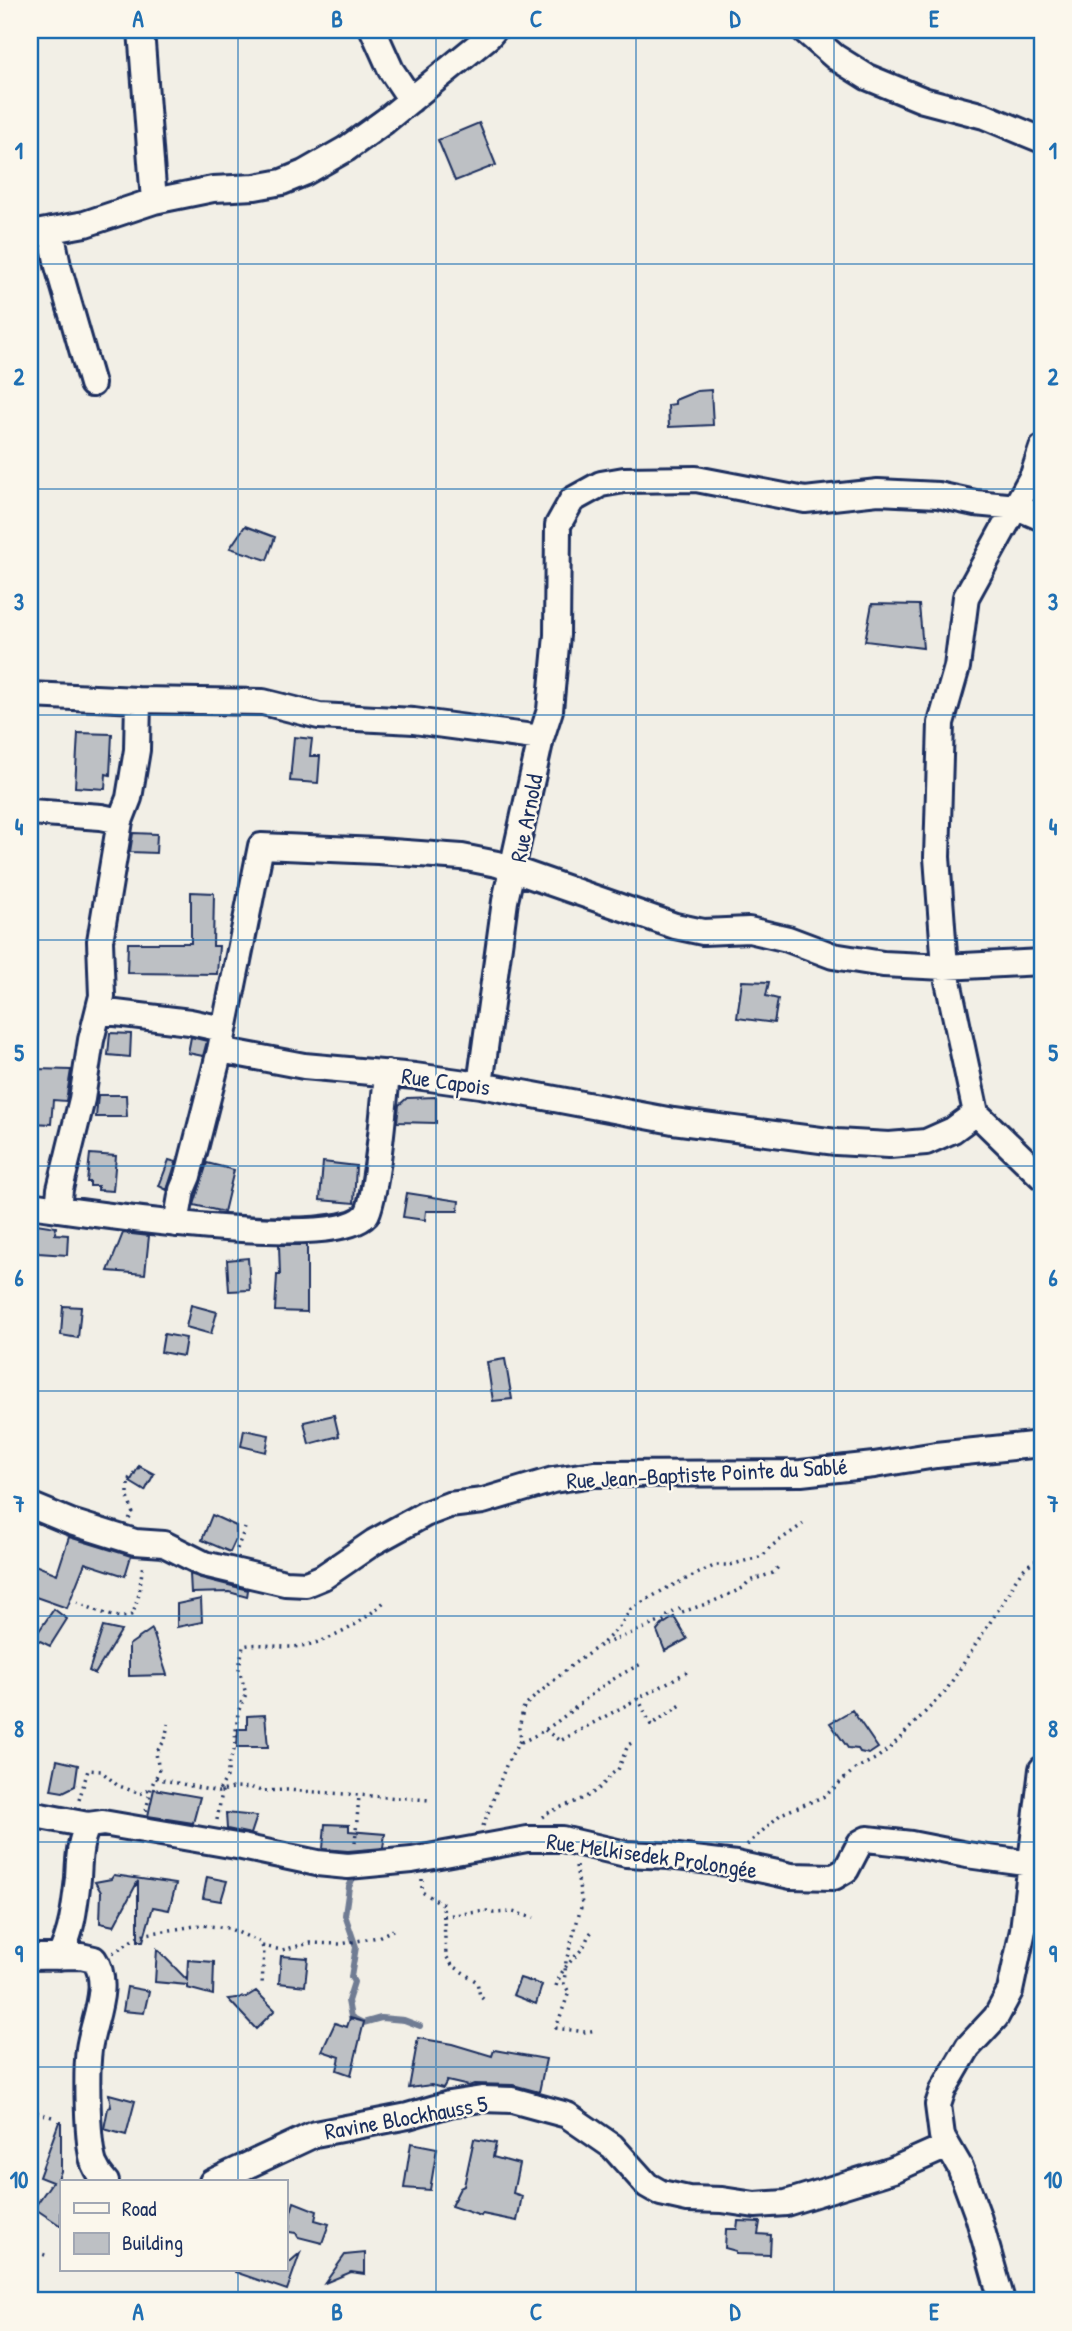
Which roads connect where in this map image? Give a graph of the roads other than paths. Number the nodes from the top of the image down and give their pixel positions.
1 (141, 30) edge
2 (373, 30) edge
3 (494, 30) edge
4 (804, 30) edge
5 (411, 100) junction
6 (1042, 140) edge
7 (154, 201) junction
8 (40, 232) edge
9 (92, 384) dead end
10 (1042, 448) edge
11 (1017, 507) junction
12 (1042, 518) edge
13 (30, 695) edge
14 (138, 700) junction
15 (541, 738) junction
16 (30, 812) edge
17 (120, 821) junction
18 (512, 870) junction
19 (1042, 962) edge
20 (945, 967) junction
21 (99, 1011) junction
22 (221, 1040) junction
23 (387, 1073) junction
24 (480, 1085) junction
25 (976, 1113) junction
26 (1042, 1177) edge
27 (30, 1205) edge
28 (58, 1209) junction
29 (176, 1224) junction
30 (1042, 1444) edge
31 (30, 1504) edge
32 (1042, 1769) edge
33 (30, 1814) edge
34 (82, 1824) junction
35 (1032, 1864) junction
36 (30, 1957) edge
37 (59, 1957) junction
38 (947, 2146) junction
39 (105, 2180) edge
40 (216, 2180) edge
41 (1002, 2301) edge

1 - 7 street
2 - 5 street
3 - 5 street
4 - 6 street
5 - 7 street
7 - 8 street
8 - 9 street
10 - 11 street
11 - 12 street, Rue Arnold
11 - 15 street, Rue Arnold
11 - 20 street
13 - 14 street
14 - 15 street
14 - 17 street
15 - 18 street, Rue Arnold
16 - 17 street
17 - 21 street
18 - 20 street, Rue Arnold
18 - 22 street
18 - 24 street
19 - 20 street, Rue Arnold
20 - 25 street
21 - 22 street
21 - 28 street
22 - 23 street
22 - 29 street
23 - 24 street, Rue Capois
23 - 29 street, Rue Capois
24 - 25 street, Rue Capois
25 - 26 street
27 - 28 street, Rue Capois
28 - 29 street, Rue Capois
30 - 31 street, Rue Jean-Baptiste Pointe du Sablé
32 - 35 street
33 - 34 street, Rue Melkisedek Prolongée
34 - 35 street, Rue Melkisedek Prolongée
34 - 37 street
35 - 38 street
36 - 37 street
37 - 39 street
38 - 40 street, Ravine Blockhauss 5
38 - 41 street

